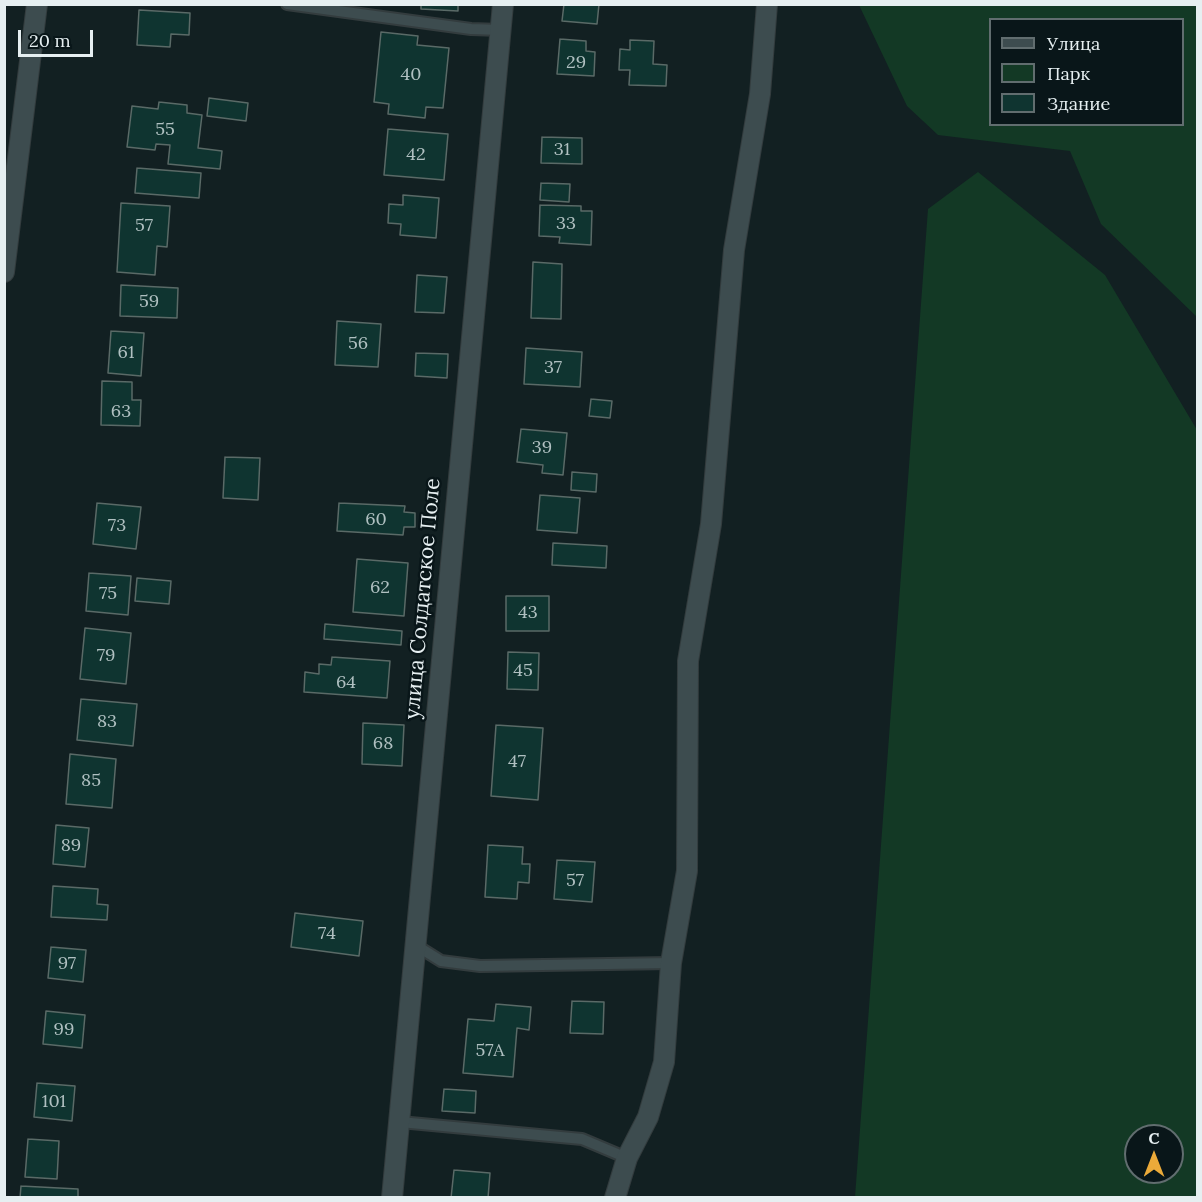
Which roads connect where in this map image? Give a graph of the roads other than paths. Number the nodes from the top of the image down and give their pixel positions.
1 (37, 4) edge
2 (287, 4) edge
3 (503, 4) edge
4 (767, 4) edge
5 (501, 30) junction
6 (4, 272) edge
7 (417, 946) junction
8 (670, 963) junction
9 (400, 1122) junction
10 (627, 1158) junction
11 (392, 1197) edge
12 (615, 1197) edge

1 - 6 street
2 - 5 lane
3 - 5 street, улица Солдатское Поле
4 - 8 street
5 - 7 street, улица Солдатское Поле
7 - 8 lane
7 - 9 street, улица Солдатское Поле
8 - 10 street
9 - 10 lane
9 - 11 street, улица Солдатское Поле
10 - 12 street

